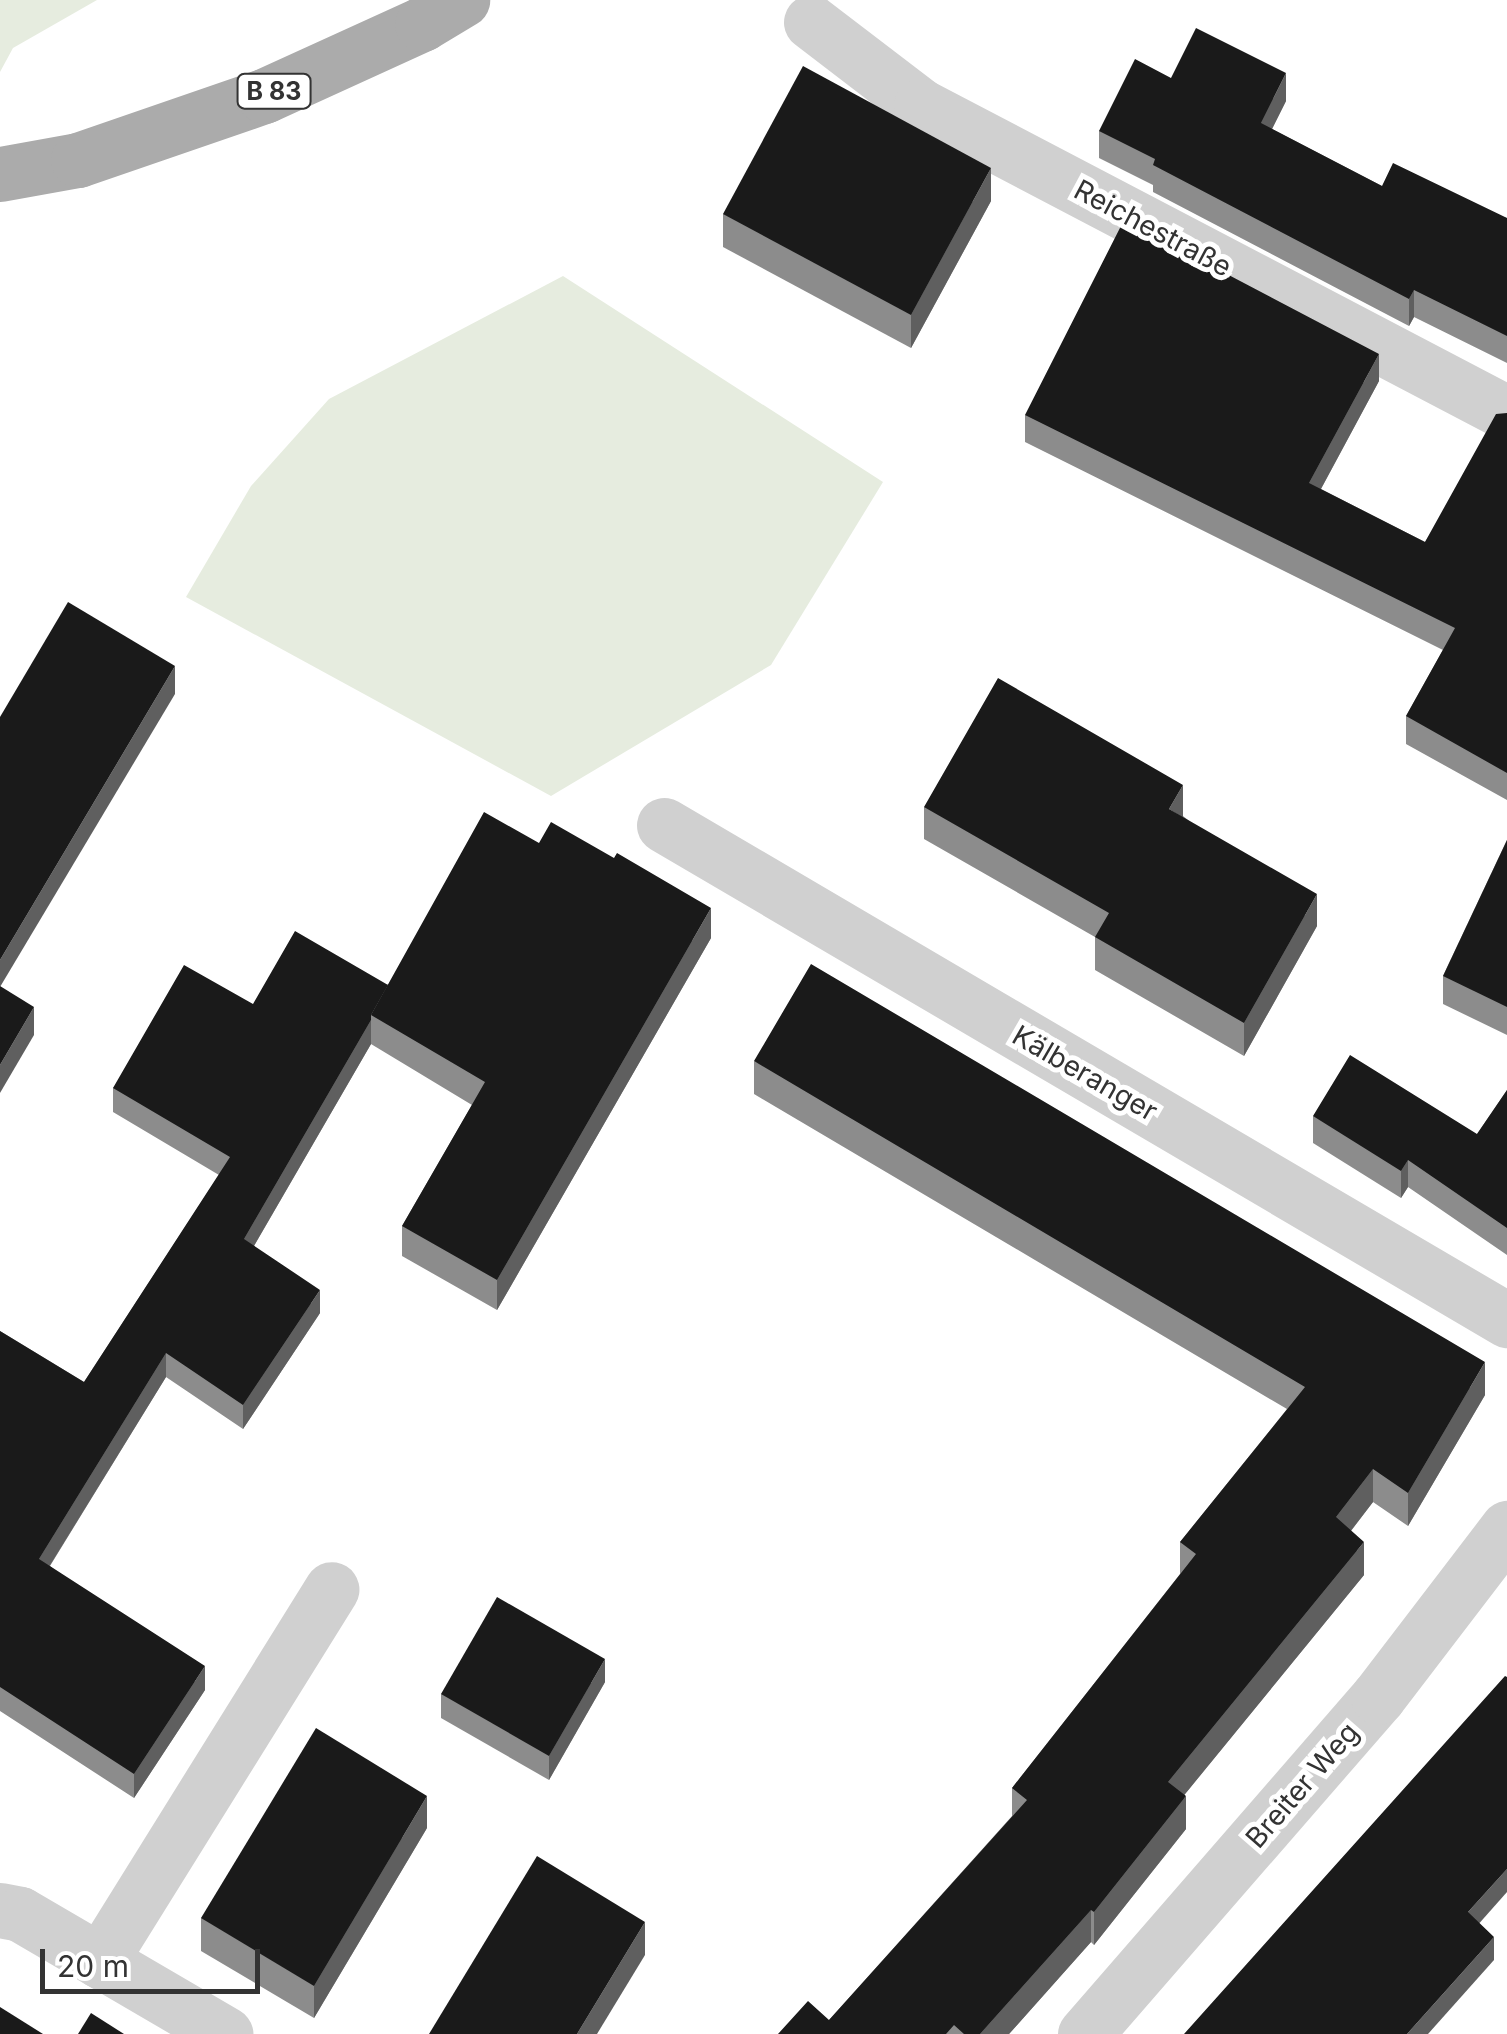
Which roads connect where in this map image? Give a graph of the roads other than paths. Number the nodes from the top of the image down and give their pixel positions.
1 (462, 0) edge
2 (811, 22) dead end
3 (0, 174) edge
4 (1507, 412) edge
5 (664, 825) dead end
6 (1507, 1320) edge
7 (1507, 1528) edge
8 (332, 1589) dead end
9 (0, 1910) edge
10 (100, 1961) junction
11 (225, 2034) edge
12 (1085, 2034) edge

1 - 3 main road, B 83
2 - 4 street, Reichestraße
5 - 6 street, Kälberanger
7 - 12 street, Breiter Weg
8 - 10 street
9 - 10 street
10 - 11 street

